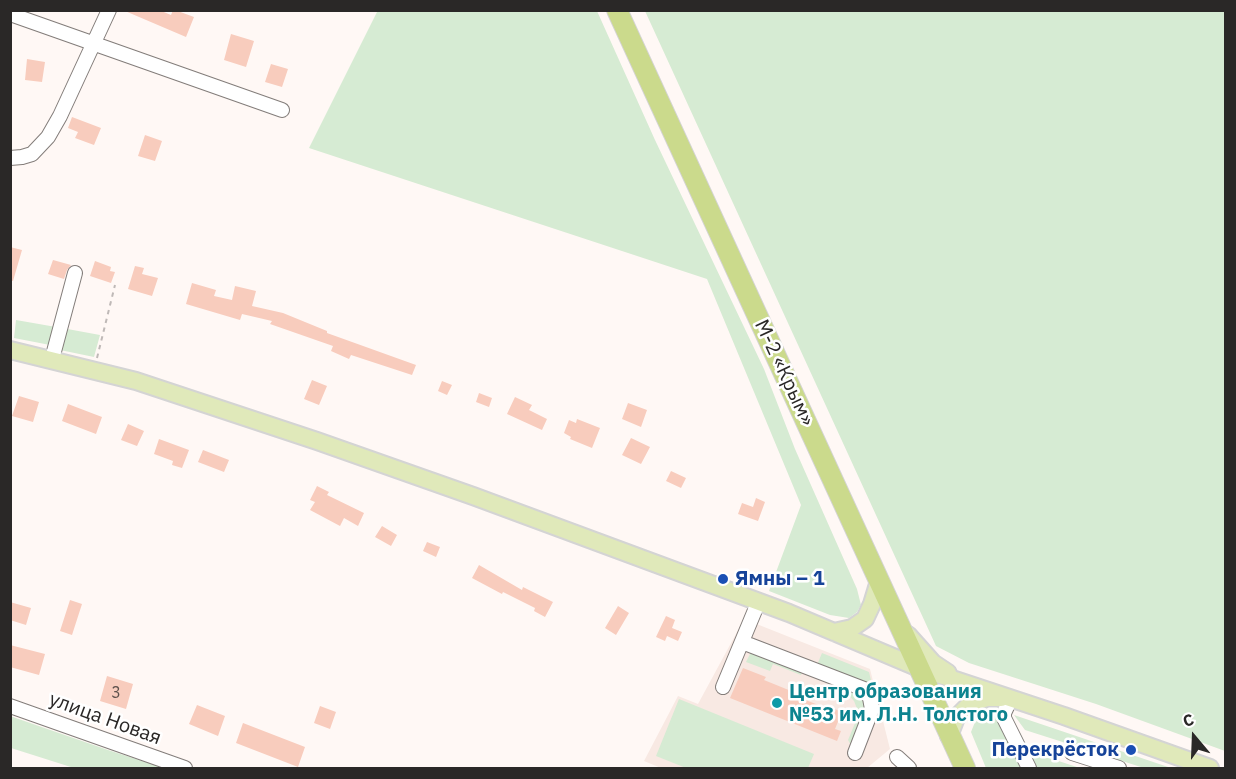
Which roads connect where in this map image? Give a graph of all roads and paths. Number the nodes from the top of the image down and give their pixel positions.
1 (109, 10) edge
2 (617, 10) edge
3 (10, 14) edge
4 (94, 45) junction
5 (282, 110) dead end
6 (10, 158) edge
7 (75, 273) dead end
8 (115, 285) dead end
9 (10, 350) edge
10 (52, 359) junction
11 (94, 369) junction
12 (879, 581) junction
13 (758, 603) junction
14 (901, 627) junction
15 (834, 632) junction
16 (742, 642) junction
17 (919, 668) junction
18 (961, 682) junction
19 (723, 687) dead end
20 (1011, 698) junction
21 (10, 705) edge
22 (950, 735) junction
23 (855, 753) dead end
24 (1072, 753) dead end
25 (897, 757) dead end
26 (1200, 767) edge
27 (185, 768) edge
28 (909, 768) edge
29 (965, 768) edge
30 (1029, 768) edge
31 (1119, 768) edge

1 - 4 street
2 - 12 highway, М-2 «Крым»
3 - 4 street
4 - 5 street
4 - 6 street
7 - 10 street
8 - 11 path
9 - 10 main road
10 - 11 main road
11 - 13 main road
12 - 14 highway, М-2 «Крым»
12 - 15 main road
13 - 15 main road
13 - 16 street
14 - 17 highway, М-2 «Крым»
14 - 18 main road
15 - 17 main road
16 - 19 street
16 - 23 street
17 - 18 main road
17 - 22 highway, М-2 «Крым»
18 - 20 main road
20 - 22 main road
20 - 26 main road
20 - 30 street
21 - 27 street, улица Новая
22 - 29 highway, М-2 «Крым»
24 - 31 street
25 - 28 street

